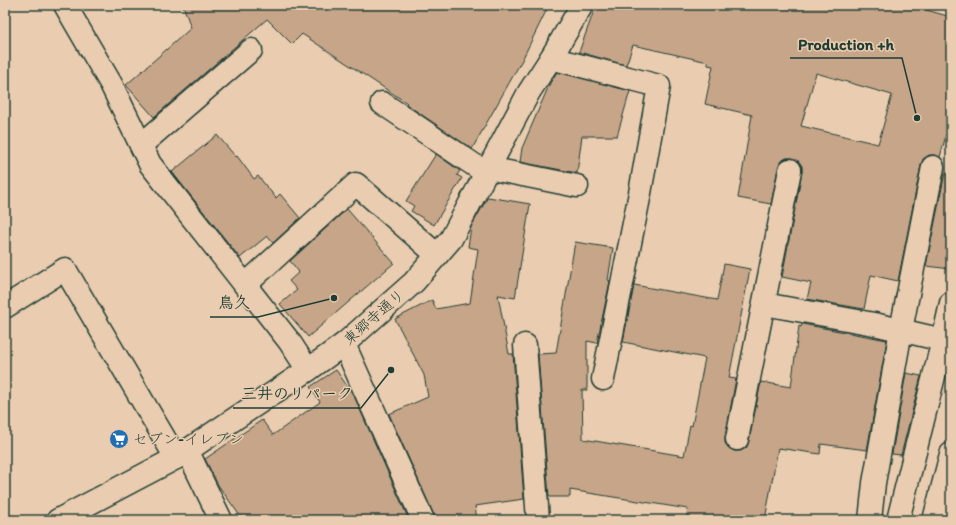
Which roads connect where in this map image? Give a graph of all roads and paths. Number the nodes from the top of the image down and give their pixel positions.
1 (65, 5) edge
2 (582, 5) edge
3 (251, 50) dead end
4 (551, 58) junction
5 (382, 102) dead end
6 (141, 145) junction
7 (933, 167) dead end
8 (790, 170) dead end
9 (487, 171) junction
10 (577, 186) dead end
11 (437, 255) junction
12 (245, 285) junction
13 (951, 303) edge
14 (764, 304) junction
15 (5, 307) edge
16 (901, 330) junction
17 (943, 340) junction
18 (344, 344) junction
19 (525, 345) dead end
20 (308, 370) junction
21 (603, 378) dead end
22 (737, 439) dead end
23 (181, 454) junction
24 (951, 454) edge
25 (58, 520) edge
26 (221, 520) edge
27 (423, 520) edge
28 (538, 520) edge
29 (870, 520) edge
30 (898, 520) edge
31 (934, 520) edge

1 - 6 street
2 - 4 street, 東郷寺通り
3 - 6 street
4 - 9 street, 東郷寺通り
4 - 21 street
5 - 9 street
6 - 12 street
7 - 16 street
8 - 14 street
9 - 10 street
9 - 11 street, 東郷寺通り
11 - 12 street
11 - 18 street, 東郷寺通り
12 - 20 street
13 - 17 street
14 - 16 street
14 - 22 street
15 - 23 street
16 - 17 street
16 - 29 street
17 - 30 street
18 - 20 street, 東郷寺通り
18 - 27 street
19 - 28 street
20 - 23 street, 東郷寺通り
23 - 25 street, 東郷寺通り
23 - 26 street
24 - 31 street

